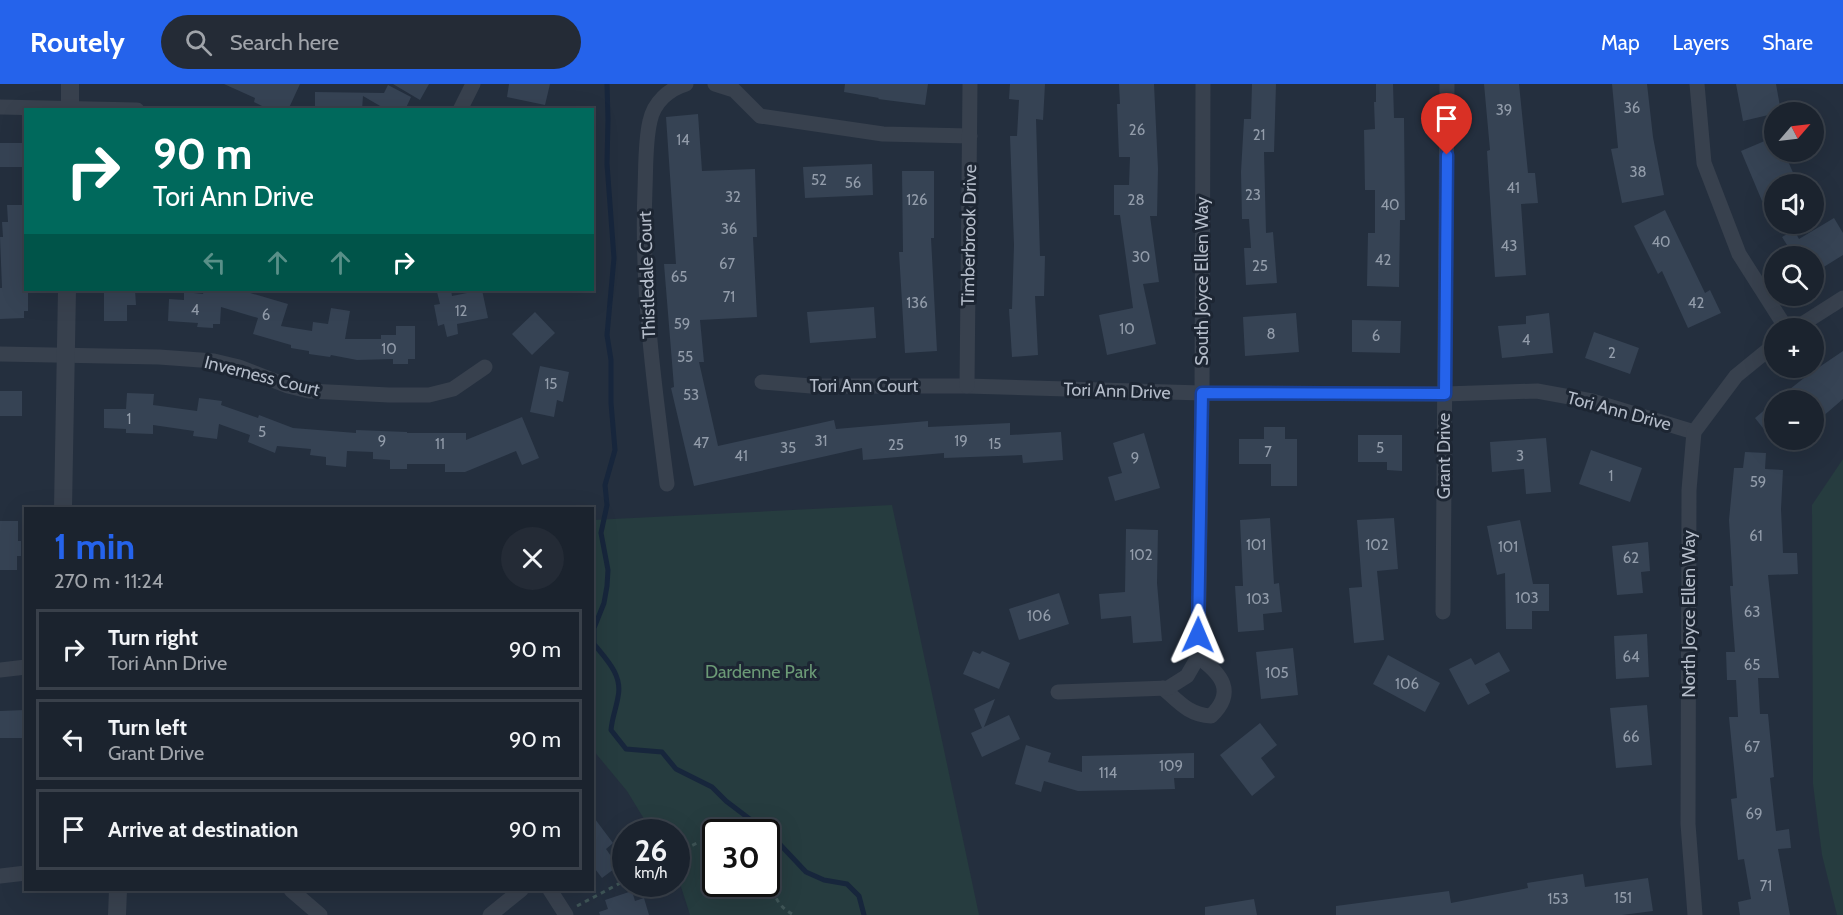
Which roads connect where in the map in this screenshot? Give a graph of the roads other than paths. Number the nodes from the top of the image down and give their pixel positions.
1 (70, 84) edge
2 (473, 84) edge
3 (686, 84) edge
4 (715, 84) edge
5 (970, 84) edge
6 (1203, 84) edge
7 (1447, 84) edge
8 (1696, 84) edge
9 (0, 106) edge
10 (47, 108) edge
11 (70, 108) edge
12 (461, 108) edge
13 (970, 136) junction
14 (67, 291) edge
15 (1843, 298) edge
16 (1780, 318) edge
17 (1812, 318) edge
18 (1764, 353) edge
19 (0, 354) edge
20 (66, 356) junction
21 (485, 367) dead end
22 (762, 382) dead end
23 (967, 386) junction
24 (1202, 393) junction
25 (1445, 394) junction
26 (1694, 432) junction
27 (667, 484) dead end
28 (63, 507) edge
29 (1443, 612) dead end
30 (1198, 657) junction
31 (24, 666) edge
32 (0, 670) edge
33 (1163, 688) junction
34 (1058, 692) dead end
35 (24, 873) edge
36 (0, 876) edge
37 (118, 891) edge
38 (292, 891) edge
39 (520, 891) edge
40 (551, 891) edge
41 (565, 914) edge
42 (117, 915) edge
43 (320, 915) edge
44 (490, 915) edge
45 (1695, 915) edge

1 - 11 street
2 - 12 street
3 - 27 street, Thistledale Court
4 - 13 street
5 - 13 street, Timberbrook Drive
6 - 24 street, South Joyce Ellen Way
7 - 25 street, Grant Drive
8 - 16 street
9 - 10 street
13 - 23 street, Timberbrook Drive
14 - 20 street
15 - 17 street
18 - 26 street
19 - 20 street, Inverness Court
20 - 21 street, Inverness Court
20 - 28 street
22 - 23 street, Tori Ann Court
23 - 24 street, Tori Ann Drive
24 - 25 street, Tori Ann Drive
24 - 30 street, South Joyce Ellen Way
25 - 26 street, Tori Ann Drive
25 - 29 street, Grant Drive
26 - 45 street, North Joyce Ellen Way
30 - 33 street
30 - 33 street
31 - 32 street
33 - 34 street
35 - 36 street
37 - 42 street
38 - 43 street
39 - 44 street
40 - 41 street

